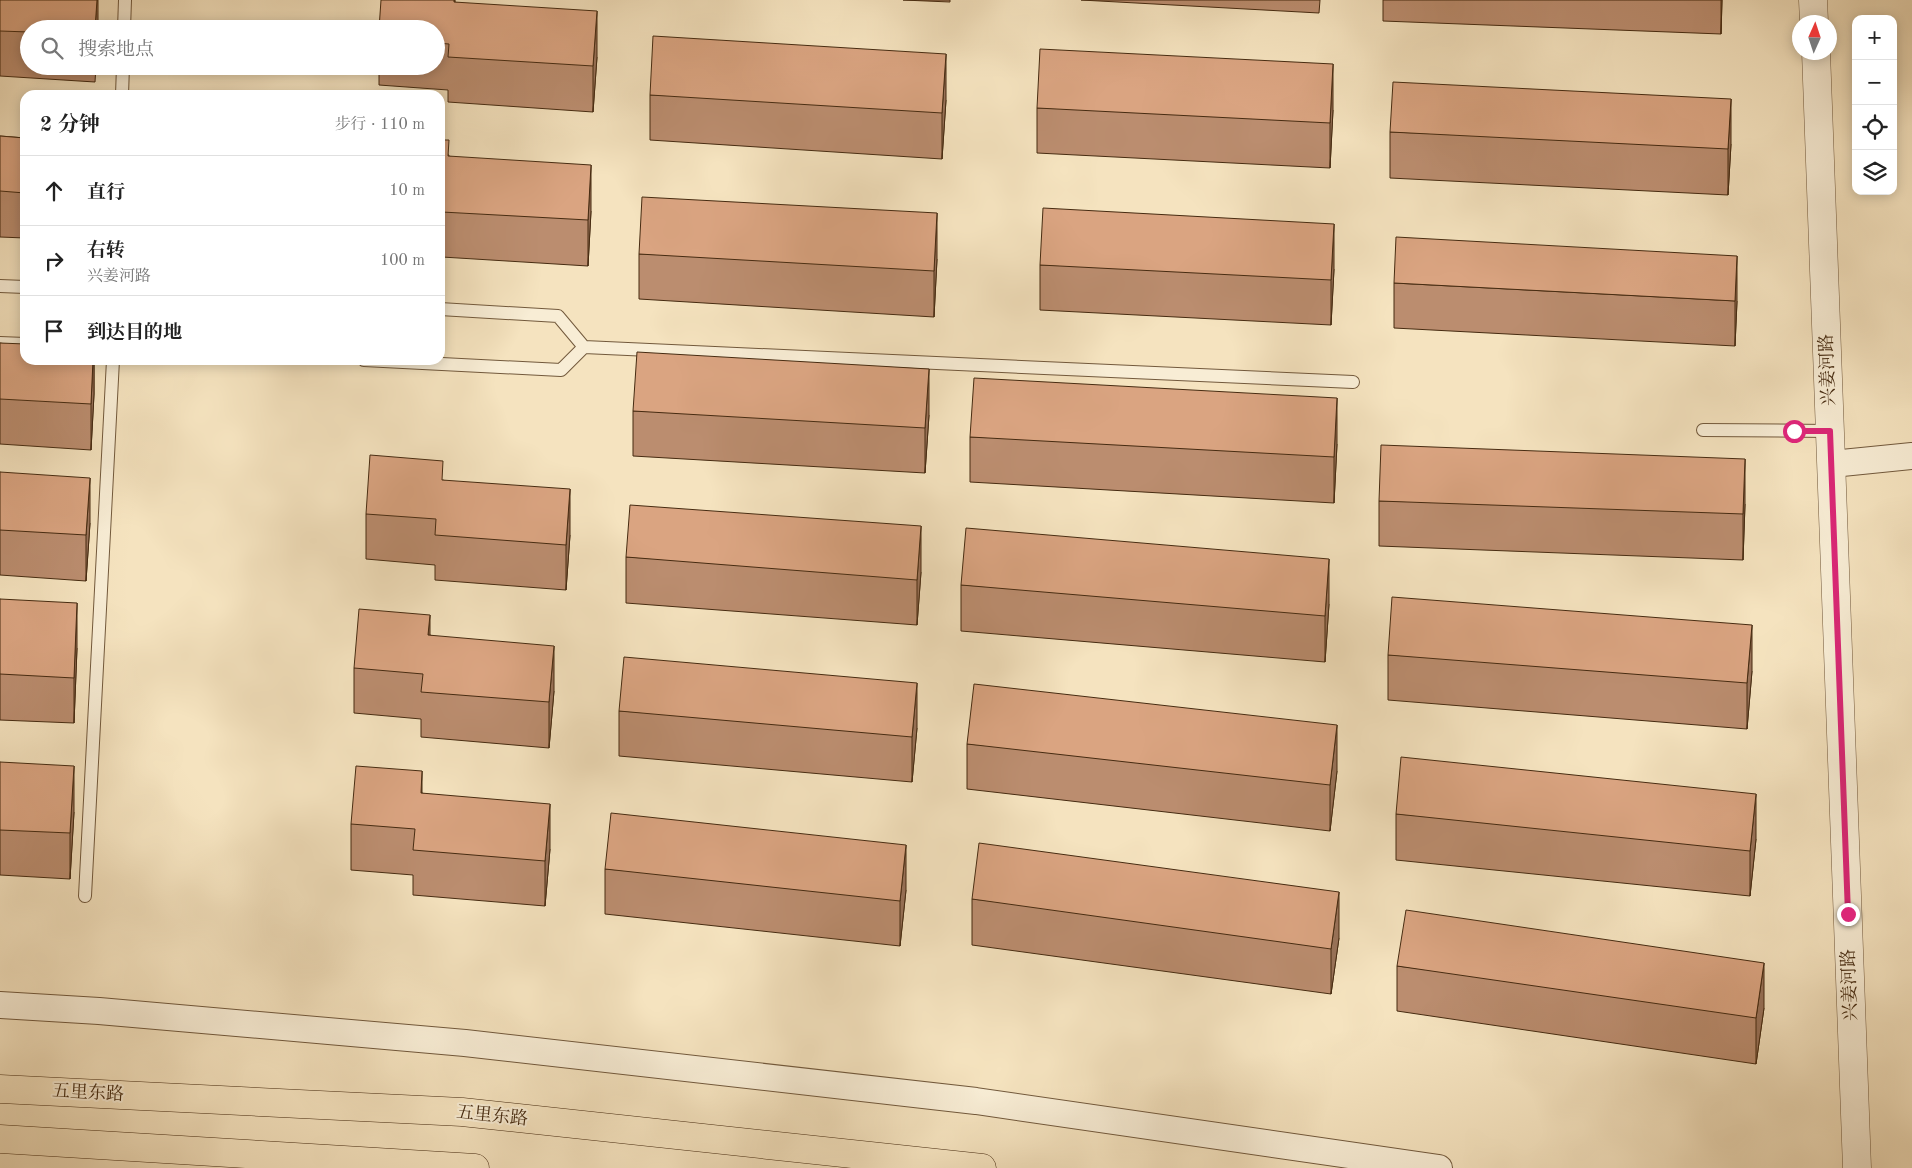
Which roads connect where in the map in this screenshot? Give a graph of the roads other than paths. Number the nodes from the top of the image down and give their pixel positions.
1 (125, 0) edge
2 (1813, 0) edge
3 (1814, 15) edge
4 (124, 20) edge
5 (1816, 60) edge
6 (123, 75) edge
7 (122, 90) edge
8 (0, 286) edge
9 (20, 287) edge
10 (445, 309) edge
11 (0, 343) edge
12 (20, 344) edge
13 (584, 347) junction
14 (445, 364) edge
15 (113, 365) edge
16 (1353, 382) dead end
17 (1703, 430) dead end
18 (1830, 431) junction
19 (1912, 456) edge
20 (1832, 464) junction
21 (85, 896) dead end
22 (0, 1005) edge
23 (0, 1089) edge
24 (0, 1139) edge
25 (475, 1168) edge
26 (982, 1168) edge
27 (1439, 1168) edge
28 (1857, 1168) edge

1 - 4 lane
2 - 3 street
5 - 18 street, 兴姜河路
6 - 7 lane
8 - 9 lane
10 - 13 lane
11 - 12 lane
13 - 14 lane
13 - 16 lane
15 - 21 lane
17 - 18 lane
18 - 20 street, 兴姜河路
19 - 20 street
20 - 28 street, 兴姜河路
22 - 27 street
23 - 26 main road, 五里东路
24 - 25 main road

